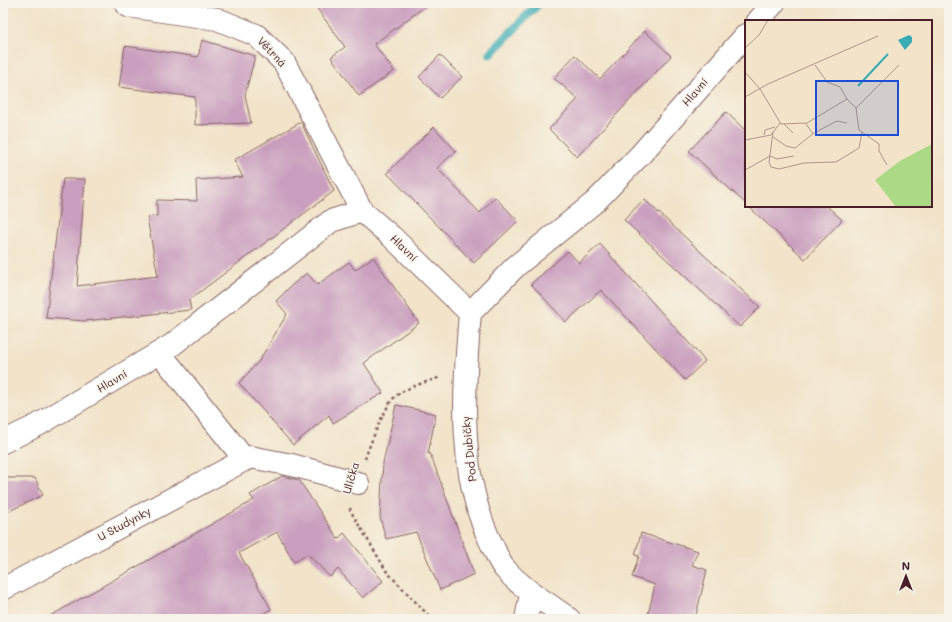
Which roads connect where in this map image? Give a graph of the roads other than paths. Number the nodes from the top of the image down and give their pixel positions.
1 (126, 3) edge
2 (774, 3) edge
3 (759, 20) edge
4 (745, 35) edge
5 (362, 211) junction
6 (470, 313) junction
7 (160, 353) junction
8 (3, 442) edge
9 (244, 460) junction
10 (358, 483) road end
11 (3, 589) edge
12 (531, 594) junction
13 (526, 619) edge
14 (569, 619) edge

1 - 5 street, Větrná
2 - 3 street
4 - 6 street, Hlavní
5 - 6 street, Hlavní
5 - 7 street, Hlavní
6 - 12 street, Pod Dubičky
7 - 8 street, Hlavní
7 - 9 street
9 - 10 street, U Studynky
9 - 11 street, U Studynky
12 - 13 street
12 - 14 street, Pod Dubičky

